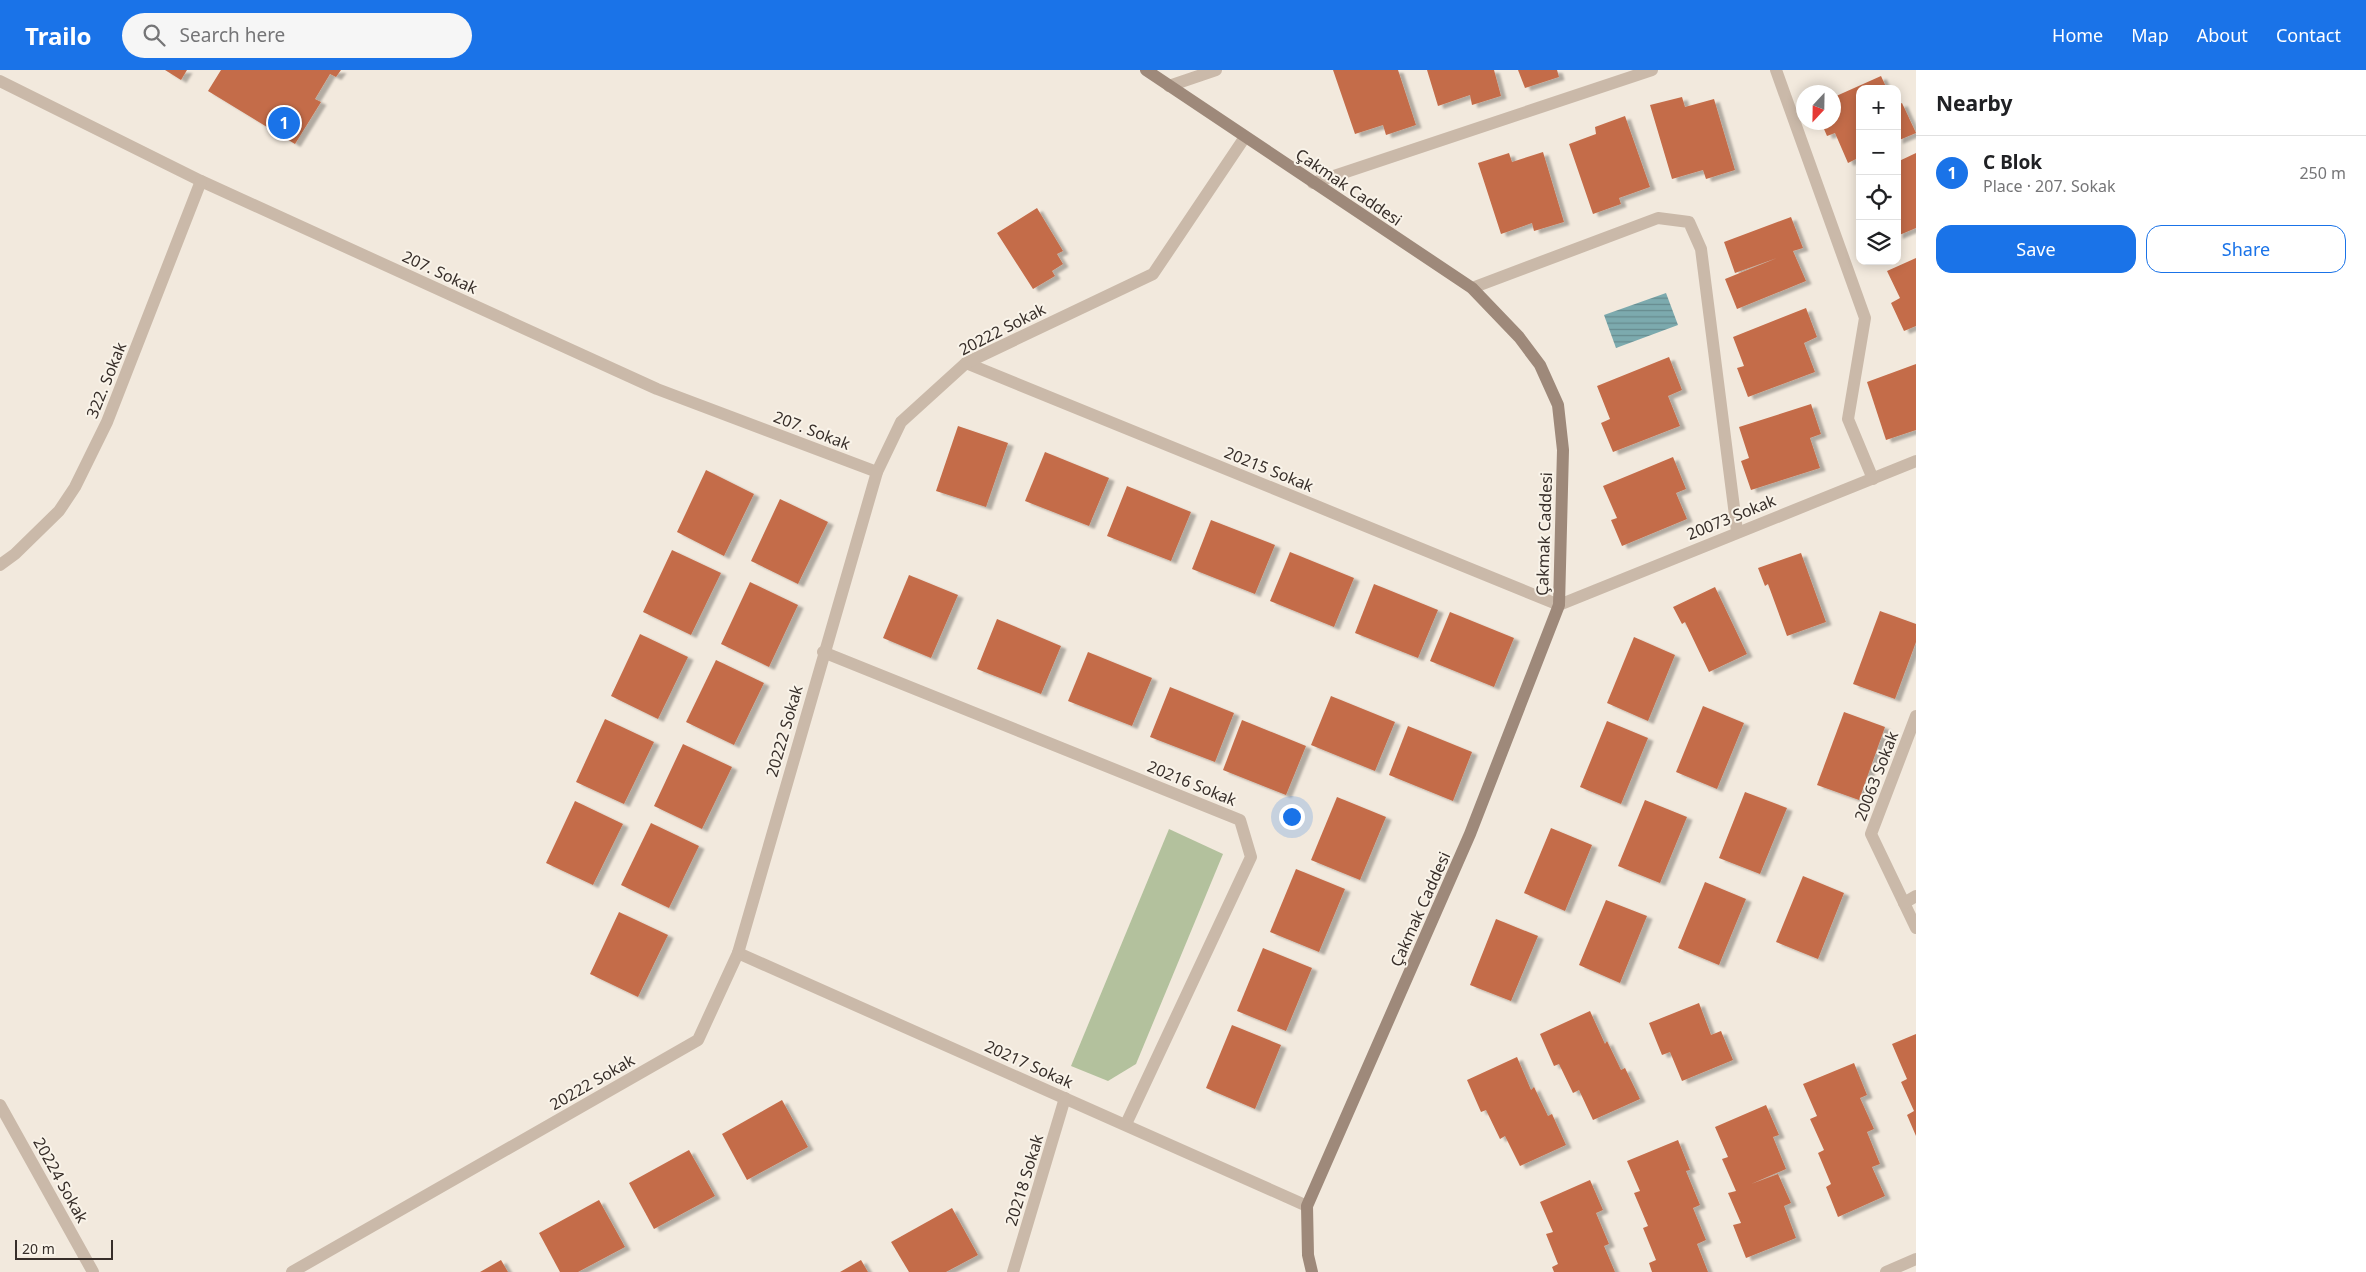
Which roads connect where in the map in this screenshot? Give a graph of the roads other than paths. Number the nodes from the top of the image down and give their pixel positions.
1 (1146, 70) edge
2 (1216, 70) edge
3 (1652, 70) edge
4 (1776, 70) edge
5 (0, 80) edge
6 (1169, 86) junction
7 (1245, 137) junction
8 (201, 181) junction
9 (1313, 183) junction
10 (1472, 288) junction
11 (966, 362) junction
12 (1916, 461) edge
13 (877, 472) junction
14 (1873, 479) junction
15 (1737, 531) junction
16 (0, 565) edge
17 (1559, 605) junction
18 (823, 652) junction
19 (1916, 716) edge
20 (1916, 896) edge
21 (1904, 903) junction
22 (1916, 928) edge
23 (738, 952) junction
24 (1066, 1098) junction
25 (0, 1105) edge
26 (1126, 1124) junction
27 (1307, 1206) junction
28 (1916, 1259) edge
29 (93, 1272) edge
30 (292, 1272) edge
31 (1013, 1272) edge
32 (1312, 1272) edge
33 (1886, 1272) edge

1 - 6 main road, Çakmak Caddesi
2 - 6 street
3 - 9 street
4 - 14 street
5 - 8 street, 207. Sokak
6 - 7 main road, Çakmak Caddesi
7 - 9 main road, Çakmak Caddesi
7 - 11 street, 20222 Sokak
8 - 13 street, 207. Sokak
8 - 16 street, 322. Sokak
9 - 10 main road, Çakmak Caddesi
10 - 15 street
10 - 17 main road, Çakmak Caddesi
11 - 13 street, 20222 Sokak
11 - 17 street, 20215 Sokak
12 - 14 street, 20073 Sokak
13 - 18 street, 20222 Sokak
14 - 15 street, 20073 Sokak
15 - 17 street, 20073 Sokak
17 - 27 main road, Çakmak Caddesi
18 - 23 street, 20222 Sokak
18 - 26 street, 20216 Sokak
19 - 21 street, 20063 Sokak
20 - 21 street
21 - 22 street, 20063 Sokak
23 - 24 street, 20217 Sokak
23 - 30 street, 20222 Sokak
24 - 26 street, 20217 Sokak
24 - 31 street, 20218 Sokak
25 - 29 street, 20224 Sokak
26 - 27 street, 20217 Sokak
27 - 32 main road, Çakmak Caddesi
28 - 33 street

